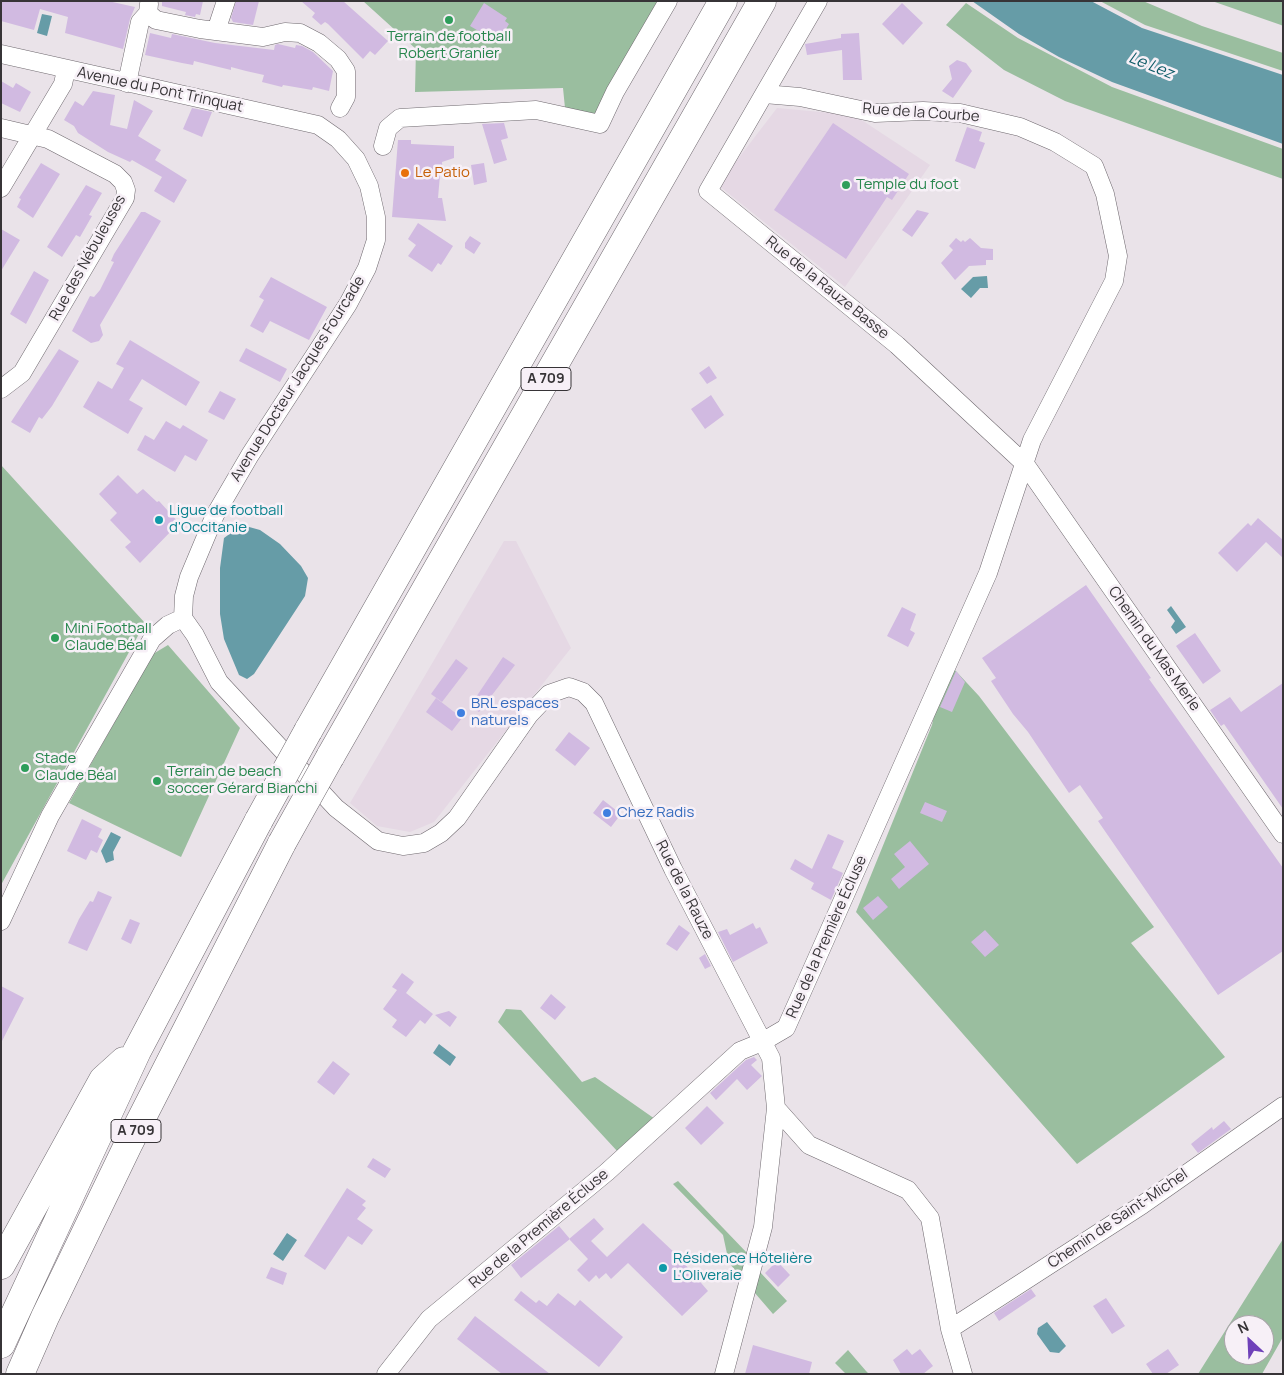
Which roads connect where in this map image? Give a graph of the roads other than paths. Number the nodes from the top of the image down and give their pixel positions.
1 (226, 1) edge
2 (668, 1) edge
3 (723, 1) edge
4 (762, 1) edge
5 (818, 1) edge
6 (149, 5) edge
7 (216, 31) junction
8 (1, 54) edge
9 (66, 70) junction
10 (128, 82) junction
11 (764, 94) junction
12 (340, 108) dead end
13 (318, 125) joint
14 (1, 128) edge
15 (33, 135) junction
16 (383, 146) dead end
17 (1, 188) edge
18 (1, 389) edge
19 (1025, 464) junction
20 (183, 618) junction
21 (1283, 834) edge
22 (1, 920) edge
23 (762, 1042) junction
24 (137, 1050) junction
25 (1283, 1106) edge
26 (776, 1108) junction
27 (1, 1265) edge
28 (44, 1317) junction
29 (950, 1329) junction
30 (1, 1344) edge
31 (20, 1374) edge
32 (41, 1374) edge
33 (386, 1374) edge
34 (724, 1374) edge
35 (963, 1374) edge

1 - 7 street
2 - 16 street
3 - 24 highway, A 709, bridge
4 - 28 highway, A 709, bridge
5 - 11 street
6 - 7 street
6 - 10 street
7 - 12 street
8 - 9 street, Avenue du Pont Trinquat
9 - 10 street, Avenue du Pont Trinquat
9 - 15 street
10 - 13 street, Avenue du Pont Trinquat
11 - 19 street, Rue de la Rauze Basse
11 - 19 street, Rue de la Courbe
13 - 20 street, Avenue Docteur Jacques Fourcade
14 - 15 street
15 - 17 street
15 - 18 street, Rue des Nébuleuses
19 - 21 street, Chemin du Mas Merle
19 - 23 street, Rue de la Première Écluse
20 - 22 street
20 - 23 street, Rue de la Rauze
23 - 26 street, Rue de la Rauze
23 - 33 street, Rue de la Première Écluse
24 - 27 highway
24 - 30 highway, A 709
25 - 29 street, Chemin de Saint-Michel
26 - 29 street
26 - 34 street, Rue de la Rauze
28 - 31 highway, A 709
28 - 32 highway
29 - 35 street

